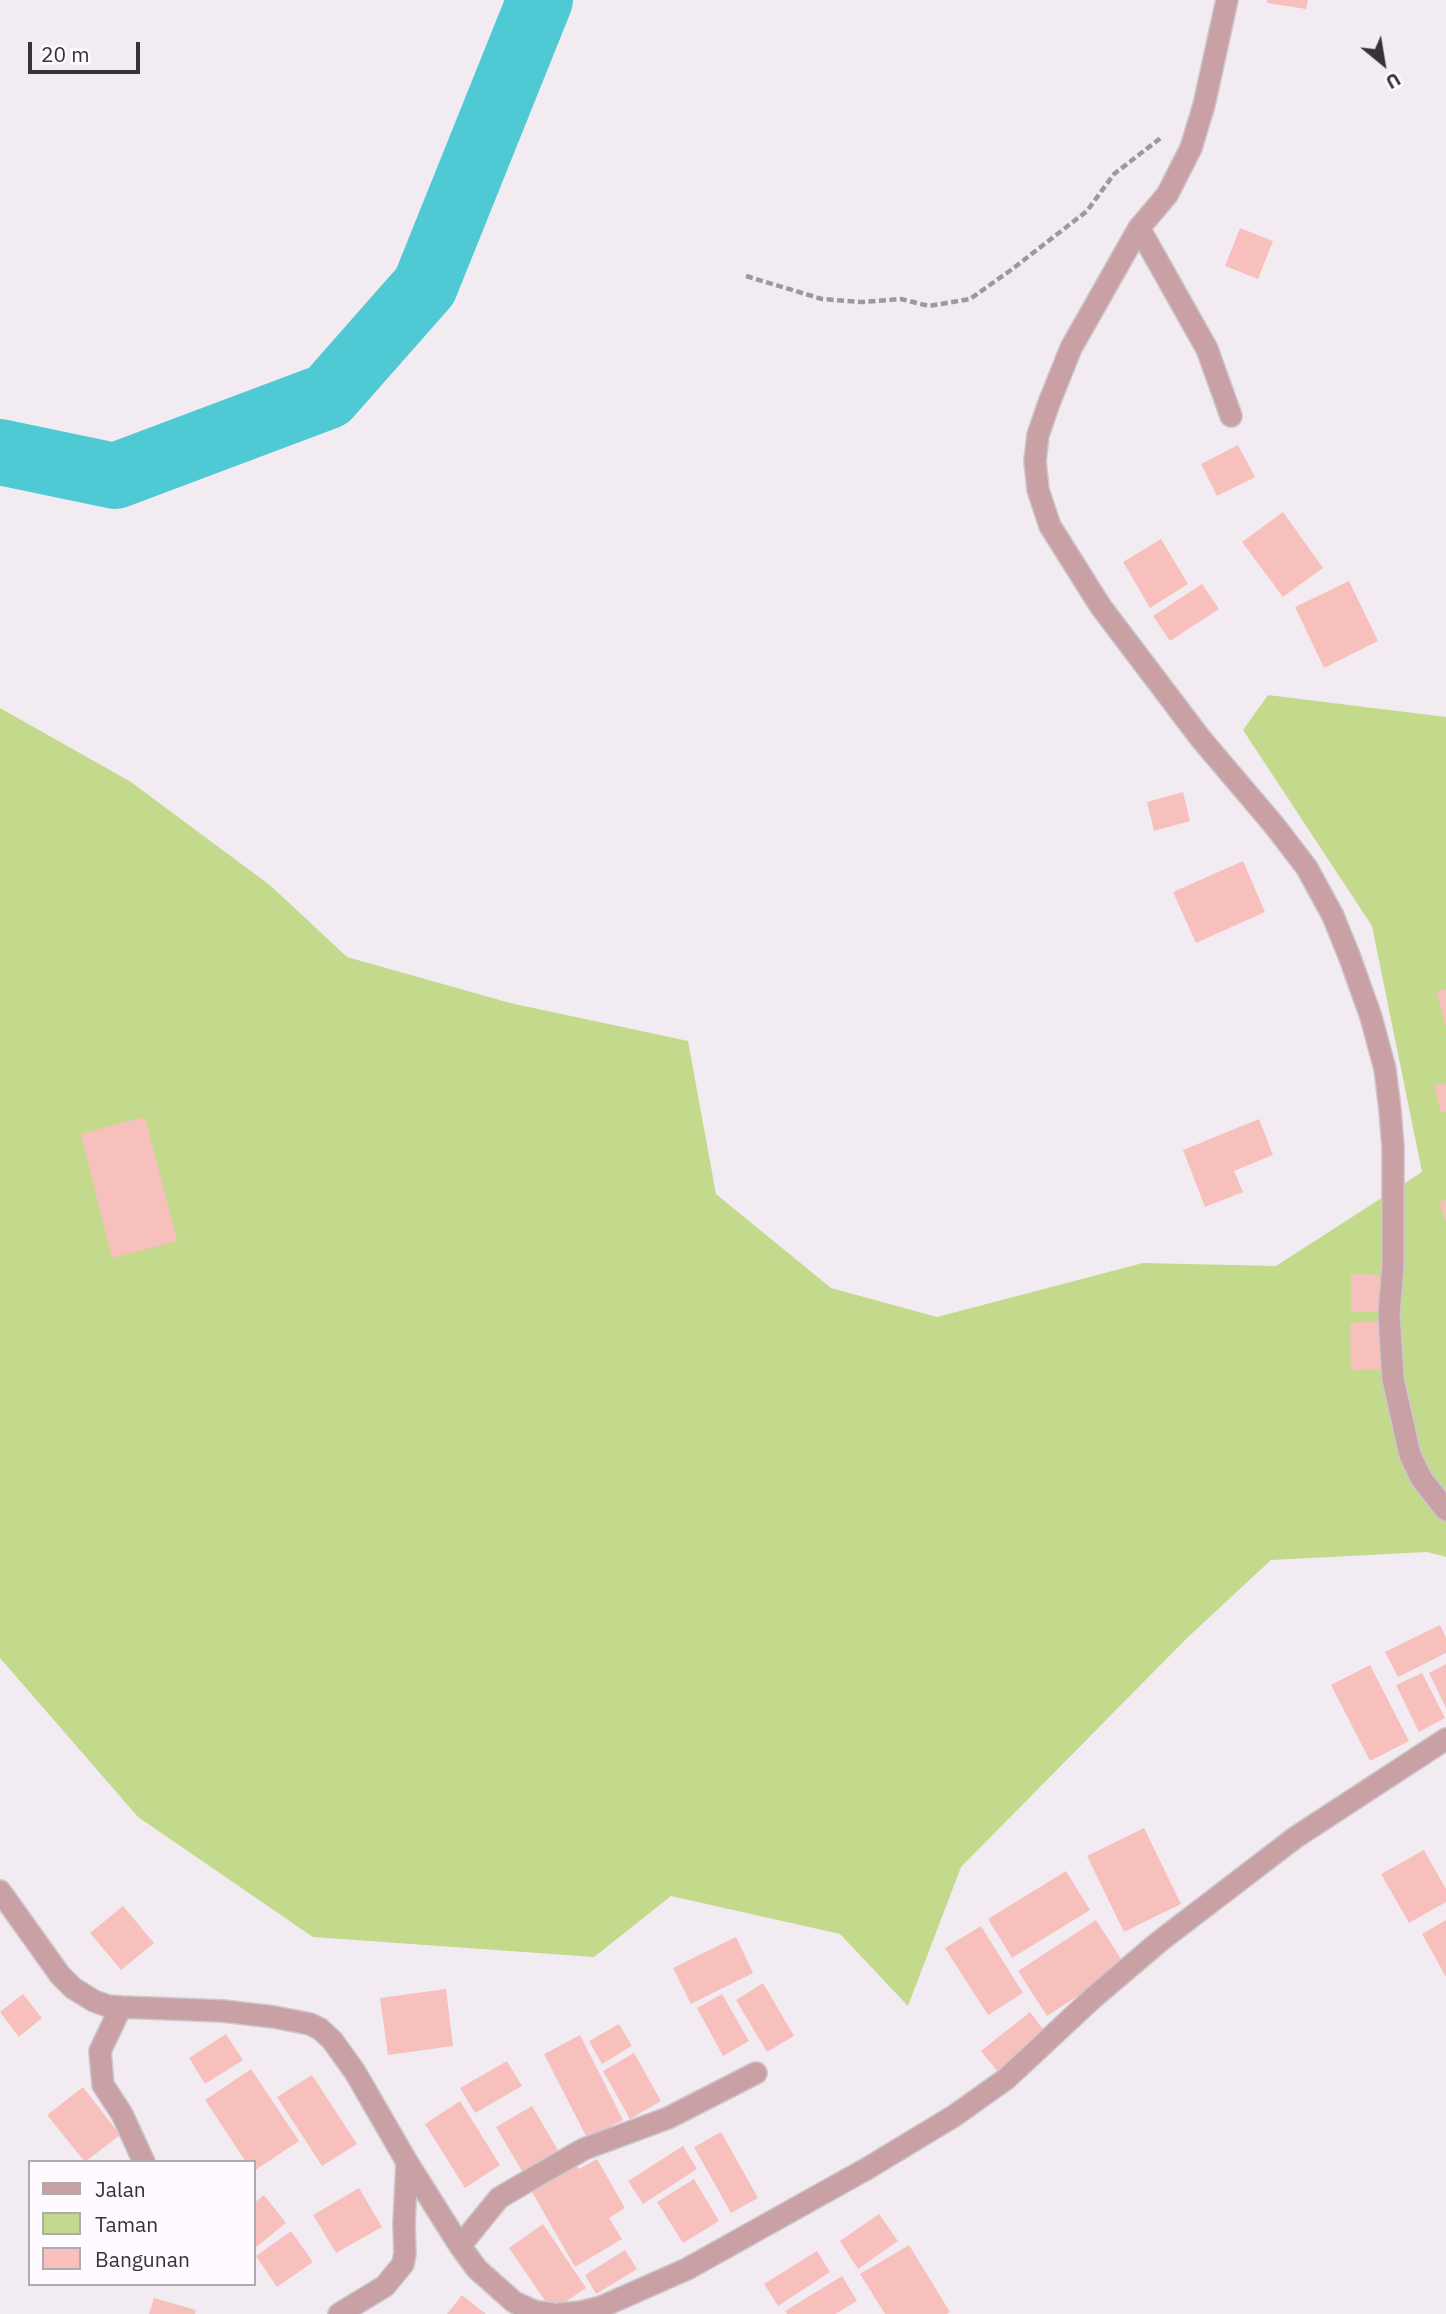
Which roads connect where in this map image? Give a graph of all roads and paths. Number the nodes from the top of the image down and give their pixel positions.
1 (1227, 0) edge
2 (1204, 105) junction
3 (1139, 228) junction
4 (746, 276) dead end
5 (1231, 416) dead end
6 (1446, 1510) edge
7 (1446, 1739) edge
8 (0, 1891) edge
9 (121, 2007) junction
10 (756, 2074) dead end
11 (143, 2160) edge
12 (407, 2162) junction
13 (460, 2246) junction
14 (637, 2292) junction
15 (339, 2314) edge
16 (553, 2314) edge
17 (559, 2314) edge
18 (627, 2314) edge

1 - 2 street
2 - 3 street
2 - 4 path
3 - 5 street
3 - 6 street
7 - 14 street
8 - 9 street
9 - 11 street
9 - 12 street
10 - 13 street
12 - 13 street
12 - 15 street
13 - 16 street
14 - 17 street
14 - 18 street

